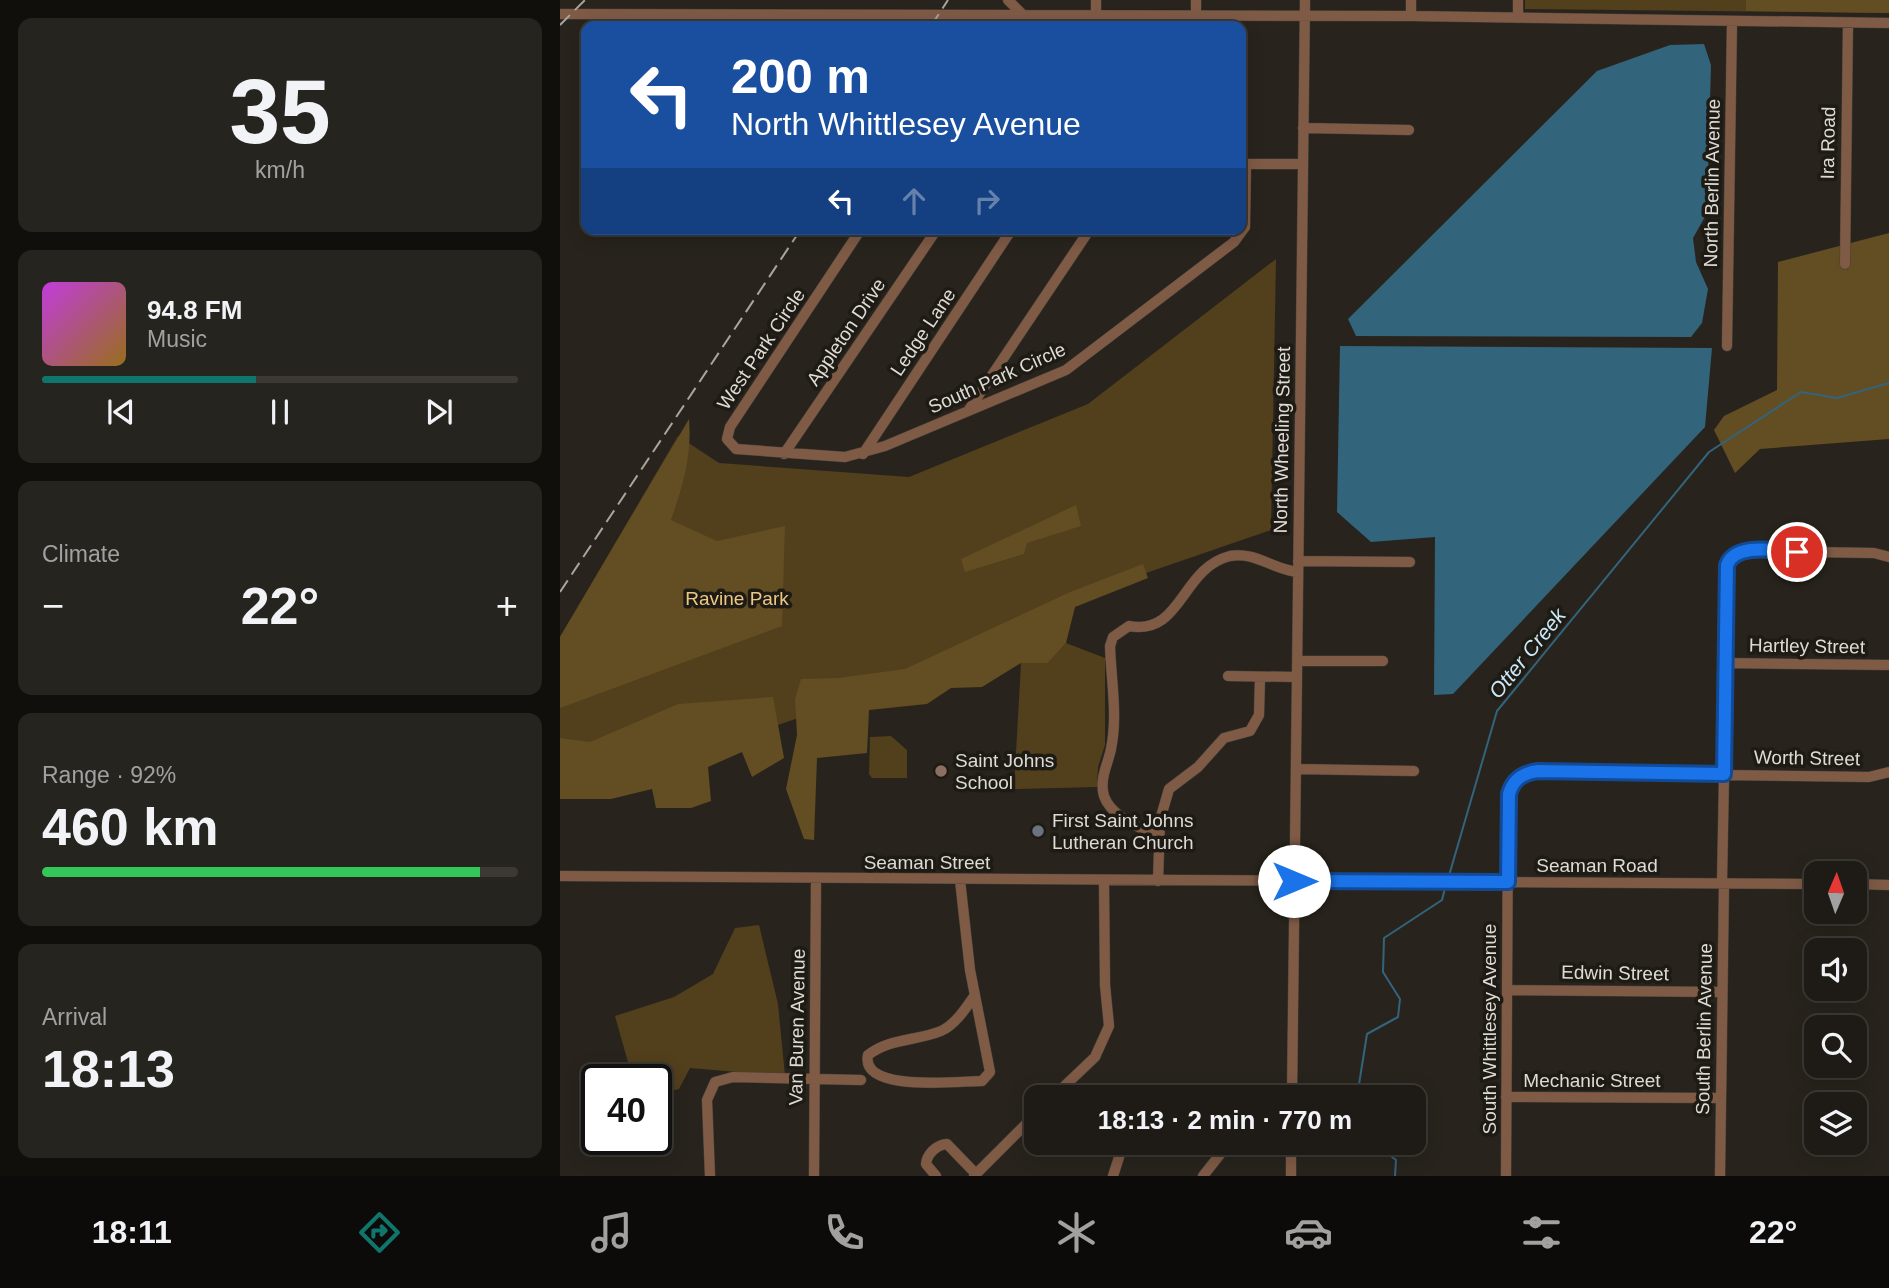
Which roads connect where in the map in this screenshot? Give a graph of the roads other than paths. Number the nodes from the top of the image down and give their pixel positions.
1 (1009, 0) edge
2 (1096, 0) edge
3 (1196, 0) edge
4 (1305, 0) edge
5 (1411, 0) edge
6 (1518, 0) edge
7 (560, 14) edge
8 (1023, 15) junction
9 (1196, 15) junction
10 (1304, 15) junction
11 (1410, 16) junction
12 (1518, 18) junction
13 (1096, 21) edge
14 (1732, 21) junction
15 (1848, 23) junction
16 (1889, 23) edge
17 (1303, 128) junction
18 (1409, 130) dead end
19 (1246, 164) edge
20 (1303, 164) junction
21 (857, 235) edge
22 (933, 235) edge
23 (1008, 235) edge
24 (1086, 235) edge
25 (1236, 235) edge
26 (1845, 264) dead end
27 (1727, 346) dead end
28 (968, 411) junction
29 (784, 454) junction
30 (863, 454) junction
31 (1889, 557) edge
32 (1410, 562) dead end
33 (1298, 567) junction
34 (1298, 661) junction
35 (1383, 661) dead end
36 (1725, 663) junction
37 (1889, 665) edge
38 (1228, 676) dead end
39 (1260, 677) junction
40 (1297, 677) junction
41 (1296, 769) junction
42 (1414, 771) dead end
43 (1889, 772) edge
44 (1724, 775) junction
45 (1517, 778) joint
46 (1159, 837) junction
47 (560, 876) edge
48 (816, 879) junction
49 (960, 880) junction
50 (1104, 881) junction
51 (1158, 881) junction
52 (1294, 881) junction
53 (1508, 882) junction
54 (1723, 883) junction
55 (1804, 884) edge
56 (1867, 884) edge
57 (1889, 885) edge
58 (1507, 990) junction
59 (1722, 992) junction
60 (975, 995) junction
61 (814, 1080) junction
62 (861, 1080) dead end
63 (1066, 1085) edge
64 (1292, 1085) edge
65 (1506, 1097) junction
66 (1720, 1098) junction
67 (1024, 1126) edge
68 (1120, 1155) edge
69 (1220, 1155) edge
70 (1292, 1155) edge
71 (975, 1175) edge
72 (710, 1176) edge
73 (814, 1176) edge
74 (936, 1176) edge
75 (1113, 1176) edge
76 (1203, 1176) edge
77 (1291, 1176) edge
78 (1506, 1176) edge
79 (1720, 1176) edge

1 - 8 street
2 - 13 street
3 - 9 street
4 - 10 street, North Wheeling Street
5 - 11 street
6 - 12 street
7 - 8 street
8 - 13 street
9 - 10 street
9 - 13 street
10 - 11 street
10 - 17 street, North Wheeling Street
11 - 12 street
12 - 14 street
14 - 15 street
14 - 27 street, North Berlin Avenue
15 - 16 street
15 - 26 street, Ira Road
17 - 18 street
17 - 20 street, North Wheeling Street
19 - 20 street
20 - 33 street, North Wheeling Street
21 - 29 street, West Park Circle
22 - 29 street, Appleton Drive
23 - 30 street, Ledge Lane
24 - 28 street
25 - 28 street, South Park Circle
28 - 30 street, South Park Circle
29 - 30 street, South Park Circle
31 - 36 street
32 - 33 street
33 - 34 street, North Wheeling Street
33 - 46 street
34 - 35 street
34 - 40 street, North Wheeling Street
36 - 37 street, Hartley Street
36 - 44 street
38 - 39 street
39 - 40 street
39 - 46 street
40 - 41 street, North Wheeling Street
41 - 42 street
41 - 52 street, North Wheeling Street
43 - 44 street, Worth Street
44 - 45 street, Worth Street
44 - 54 street
45 - 53 street, South Whittlesey Avenue
46 - 51 street
47 - 48 street, Seaman Street
48 - 49 street, Seaman Street
48 - 61 street, Van Buren Avenue
49 - 50 street, Seaman Street
49 - 60 street
50 - 51 street, Seaman Street
50 - 63 street
51 - 52 street, Seaman Street
52 - 53 street, Seaman Road
52 - 64 street, North Wheeling Street
53 - 54 street, Seaman Road
53 - 58 street, South Whittlesey Avenue
54 - 55 street, Seaman Road
54 - 59 street, South Berlin Avenue
56 - 57 street
58 - 59 street, Edwin Street
58 - 65 street, South Whittlesey Avenue
59 - 66 street, South Berlin Avenue
60 - 60 street
61 - 62 street
61 - 72 street
61 - 73 street, Van Buren Avenue
65 - 66 street, Mechanic Street
65 - 78 street, South Whittlesey Avenue
66 - 79 street, South Berlin Avenue
67 - 71 street
68 - 75 street
69 - 76 street
70 - 77 street
71 - 74 street

